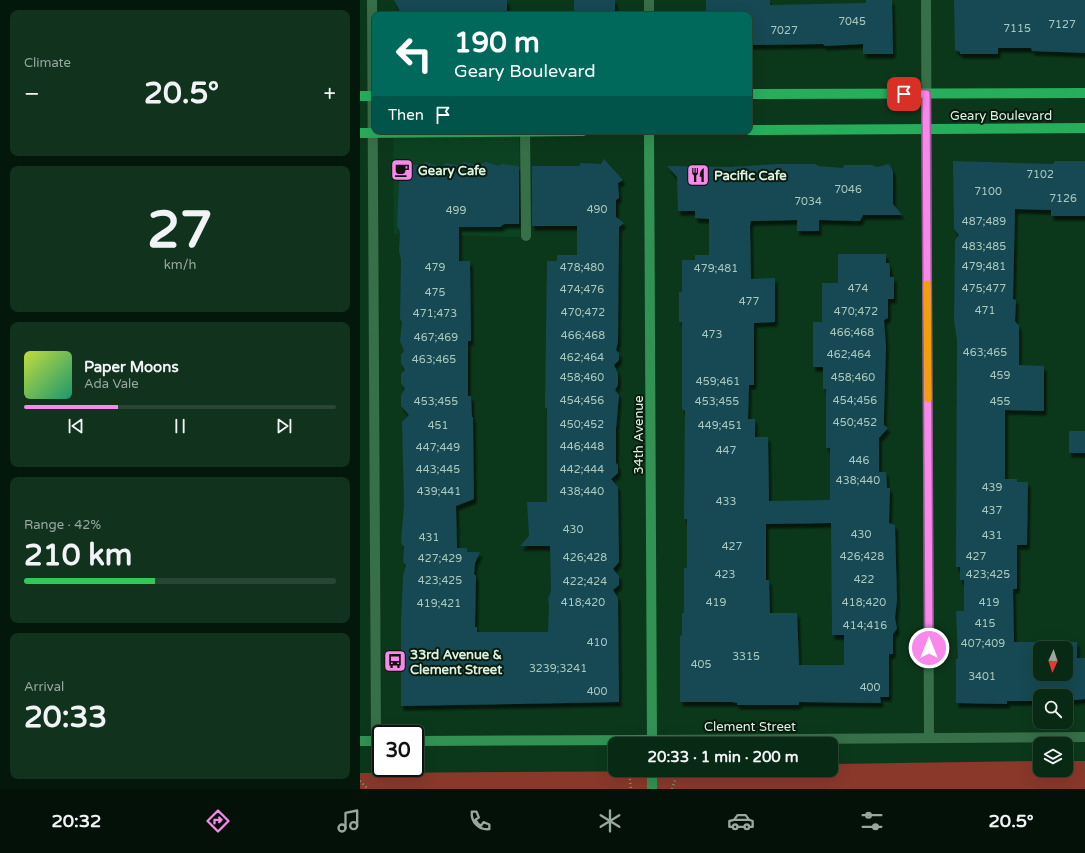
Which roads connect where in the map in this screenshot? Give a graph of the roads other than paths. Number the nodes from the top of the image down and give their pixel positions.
1 (372, 0) edge
2 (649, 0) edge
3 (926, 0) edge
4 (372, 12) edge
5 (649, 12) edge
6 (1085, 93) edge
7 (752, 94) edge
8 (926, 94) junction
9 (360, 96) edge
10 (372, 96) edge
11 (927, 128) junction
12 (1085, 128) edge
13 (752, 130) edge
14 (360, 133) edge
15 (372, 133) edge
16 (372, 134) edge
17 (525, 134) edge
18 (649, 134) edge
19 (526, 236) dead end
20 (378, 725) edge
21 (652, 737) edge
22 (1085, 737) edge
23 (929, 738) junction
24 (838, 739) edge
25 (360, 741) edge
26 (372, 741) edge
27 (424, 741) edge
28 (608, 742) edge
29 (652, 777) edge
30 (652, 789) edge

1 - 4 street
2 - 5 street
3 - 8 street
6 - 8 main road, Geary Boulevard
7 - 8 main road, Geary Boulevard
8 - 11 street
9 - 10 main road
11 - 12 main road, Geary Boulevard
11 - 13 main road, Geary Boulevard
11 - 23 street
14 - 15 main road
16 - 20 street
17 - 19 street
18 - 21 street, 34th Avenue
22 - 23 street, Clement Street
23 - 24 street, Clement Street
25 - 26 street
27 - 28 street, Clement Street
29 - 30 street

